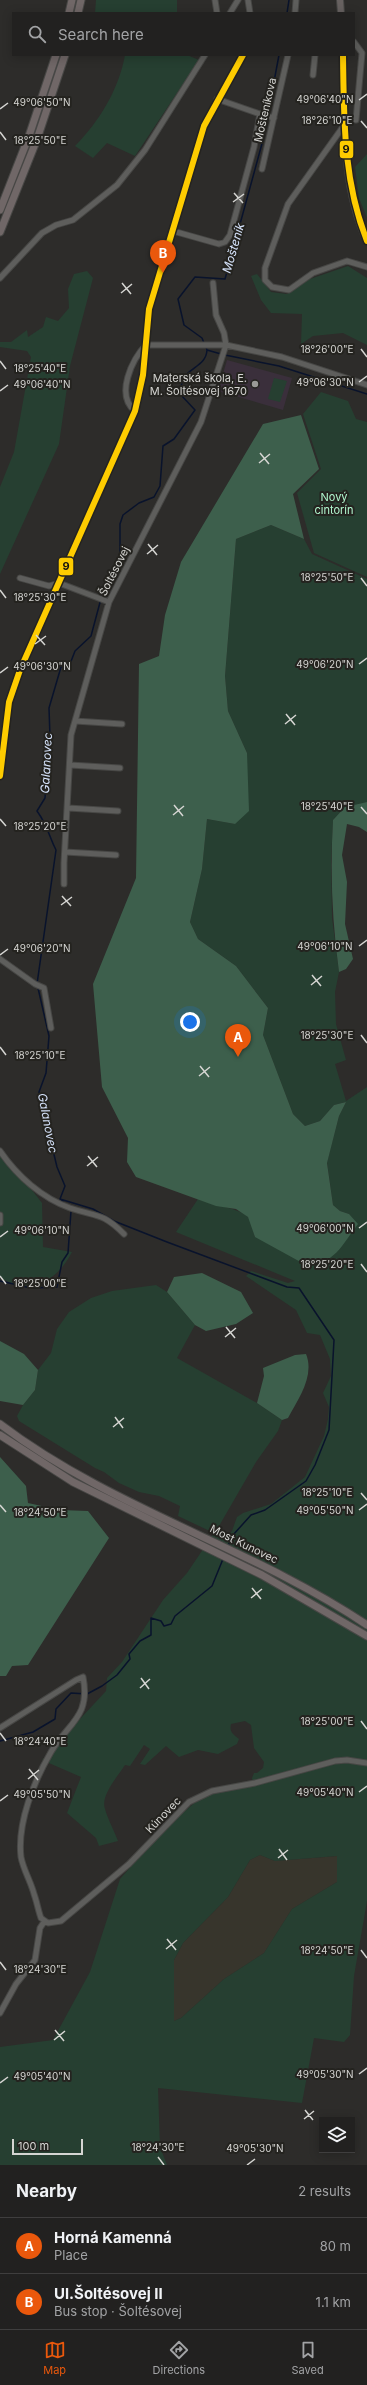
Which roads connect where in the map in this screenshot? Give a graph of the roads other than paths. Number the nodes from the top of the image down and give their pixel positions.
1 (72, 0) edge
2 (81, 0) edge
3 (216, 0) edge
4 (238, 0) edge
5 (248, 0) edge
6 (296, 0) edge
7 (340, 0) edge
8 (68, 12) edge
9 (78, 12) edge
10 (217, 12) edge
11 (231, 12) edge
12 (250, 12) edge
13 (295, 12) edge
14 (341, 12) edge
15 (355, 43) edge
16 (56, 56) edge
17 (65, 56) edge
18 (204, 56) edge
19 (242, 56) edge
20 (288, 56) edge
21 (315, 56) edge
22 (343, 56) edge
23 (313, 75) dead end
24 (217, 99) junction
25 (267, 116) junction
26 (356, 120) dead end
27 (346, 124) junction
28 (262, 169) dead end
29 (0, 210) edge
30 (173, 231) junction
31 (0, 232) edge
32 (367, 242) edge
33 (367, 267) edge
34 (0, 278) edge
35 (213, 283) dead end
36 (146, 345) junction
37 (226, 345) junction
38 (367, 385) edge
39 (135, 411) junction
40 (20, 578) dead end
41 (59, 583) junction
42 (109, 602) junction
43 (75, 721) junction
44 (122, 724) dead end
45 (70, 764) junction
46 (120, 768) dead end
47 (0, 776) edge
48 (68, 808) junction
49 (118, 811) dead end
50 (65, 852) junction
51 (116, 855) dead end
52 (64, 884) dead end
53 (0, 959) edge
54 (51, 1028) dead end
55 (0, 1151) edge
56 (0, 1215) edge
57 (0, 1223) edge
58 (124, 1234) dead end
59 (0, 1424) edge
60 (0, 1435) edge
61 (367, 1625) edge
62 (367, 1636) edge
63 (0, 1728) edge
64 (367, 1763) edge
65 (44, 1922) junction
66 (0, 2013) edge

1 - 8 highway
2 - 9 highway
3 - 10 street
4 - 11 street
5 - 12 street
6 - 13 street
7 - 14 main road
15 - 26 street
16 - 29 highway
17 - 31 highway
18 - 34 street
19 - 24 street
20 - 25 street, Mošteníkova
21 - 23 street
22 - 27 main road
24 - 25 street, Mošteníkova
24 - 30 street
25 - 28 street, Mošteníkova
25 - 30 street, Mošteníkova
27 - 32 main road
27 - 33 street
30 - 36 street
35 - 37 street
36 - 37 street
36 - 39 street
36 - 39 street
37 - 38 street
37 - 42 street, Šoltésovej
39 - 41 street
40 - 41 street, Šoltésovej
41 - 42 street, Šoltésovej
41 - 47 street
42 - 43 street, Šoltésovej
43 - 44 street
43 - 45 street, Šoltésovej
45 - 46 street
45 - 48 street, Šoltésovej
48 - 49 street
48 - 50 street, Šoltésovej
50 - 51 street
50 - 52 street, Šoltésovej
53 - 54 street
55 - 58 street
56 - 57 street
59 - 61 highway, Most Kunovec
60 - 62 highway, Most Kunovec
63 - 65 street
64 - 65 street, Kúnovec
65 - 66 street

